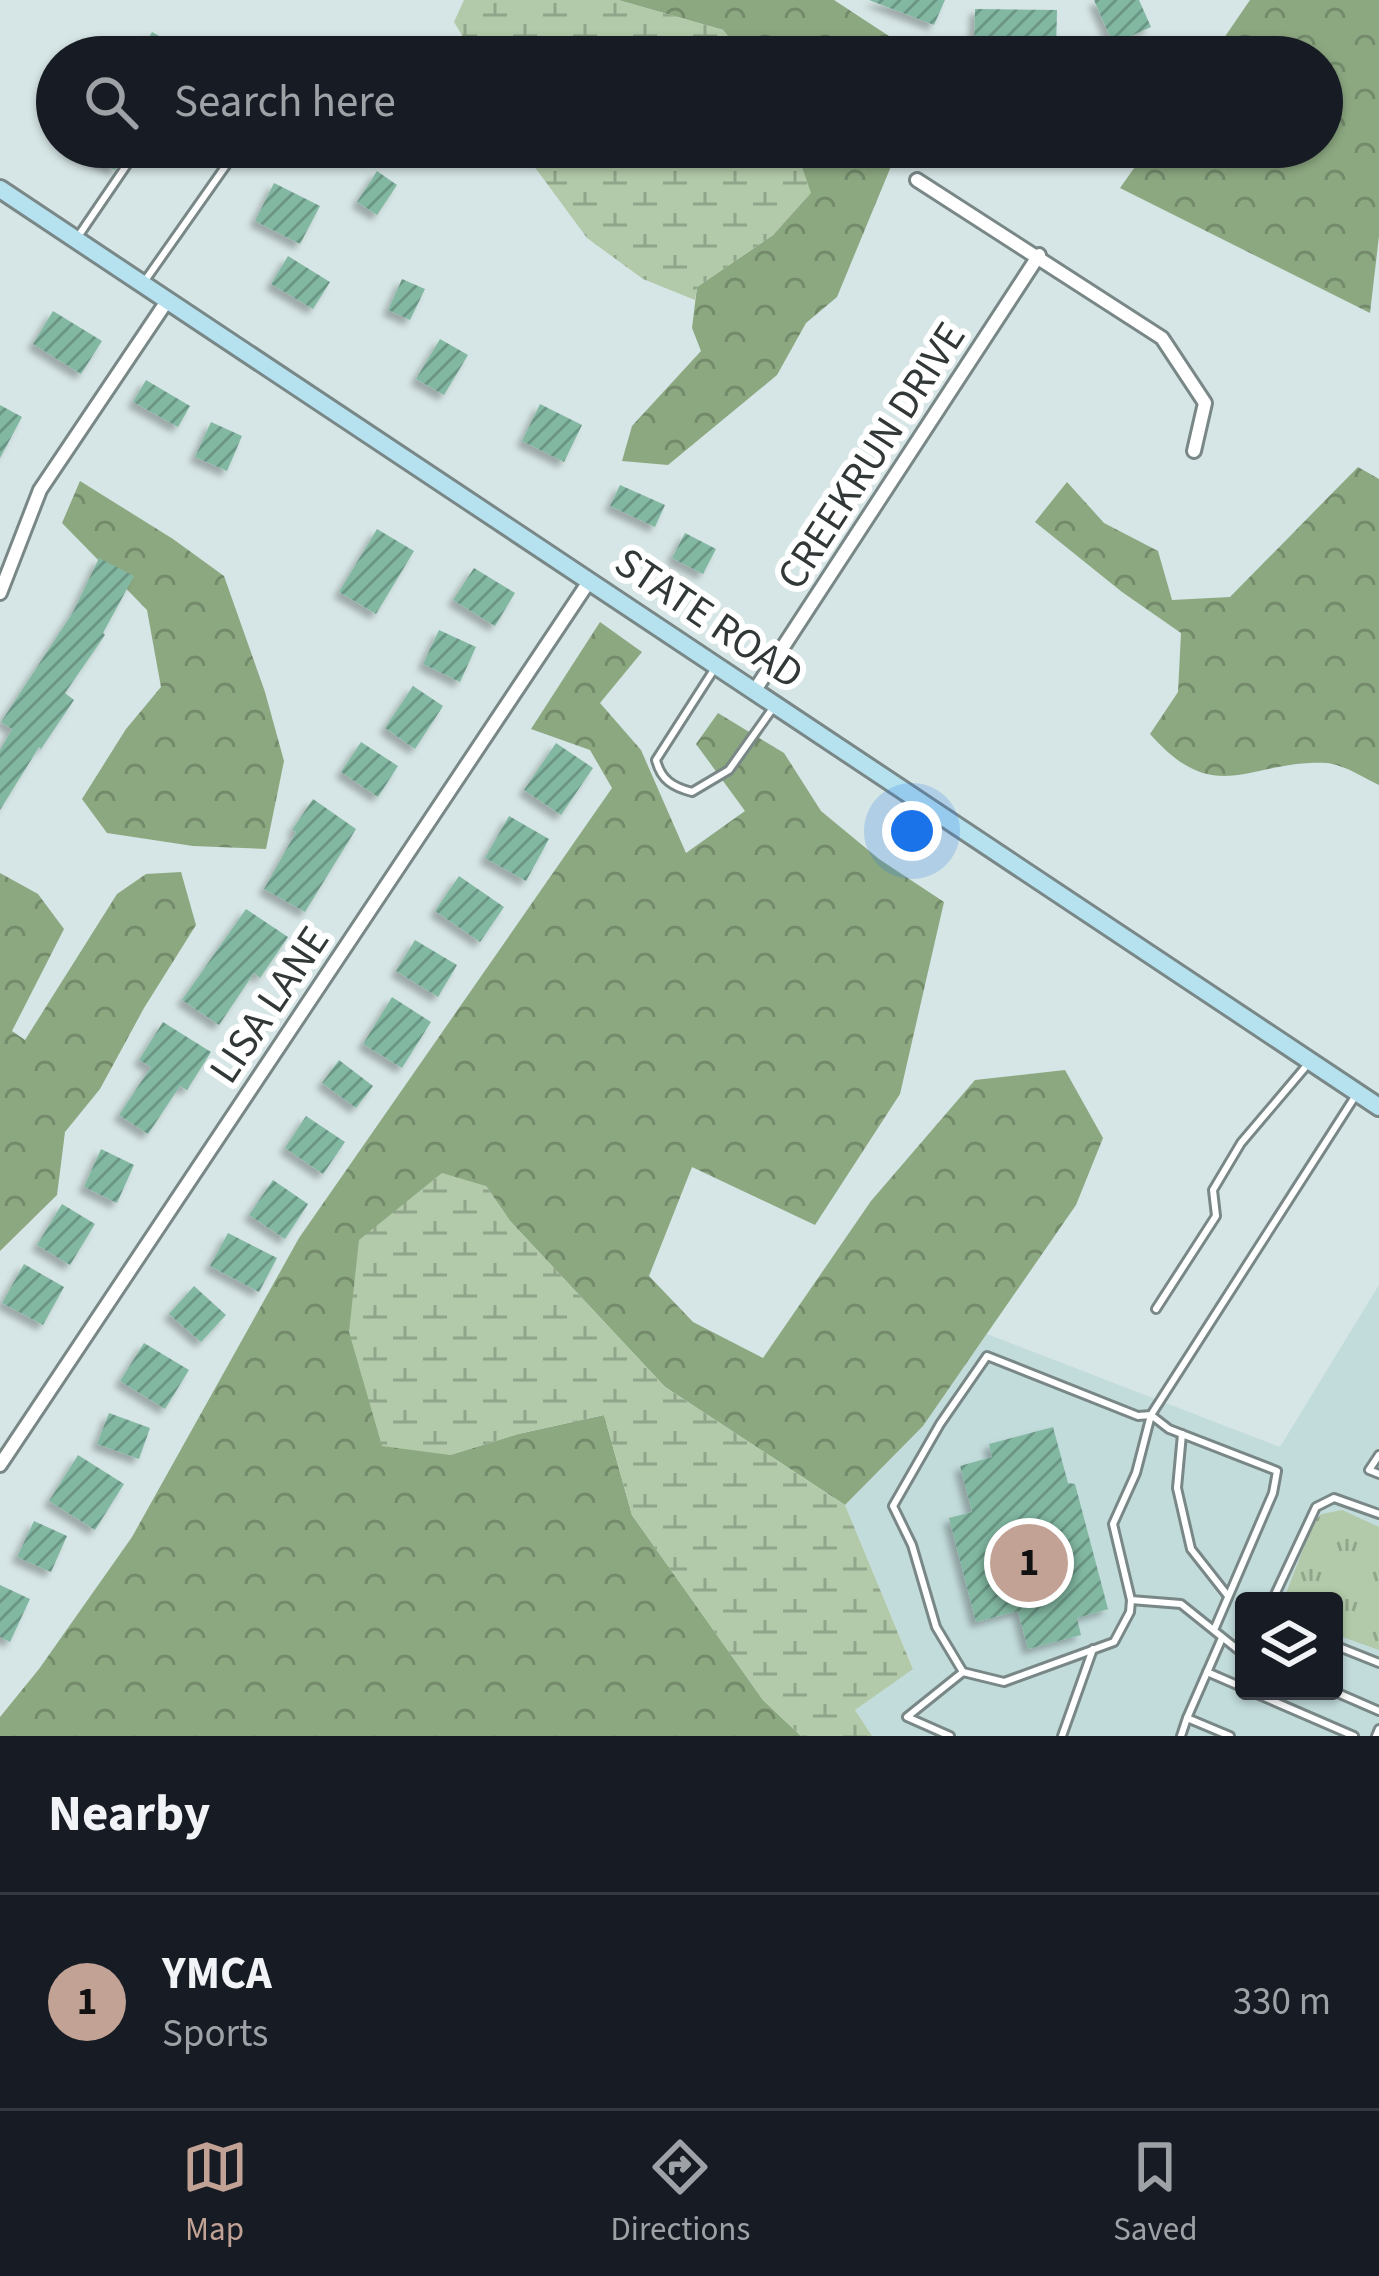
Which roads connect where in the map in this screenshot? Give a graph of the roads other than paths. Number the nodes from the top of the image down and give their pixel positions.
1 (125, 168) edge
2 (224, 168) edge
3 (917, 180) dead end
4 (0, 189) edge
5 (76, 240) junction
6 (1039, 255) junction
7 (142, 285) junction
8 (167, 302) junction
9 (1194, 452) dead end
10 (590, 580) junction
11 (0, 593) edge
12 (718, 665) junction
13 (755, 690) junction
14 (776, 704) junction
15 (1310, 1061) junction
16 (1358, 1093) junction
17 (1379, 1107) edge
18 (1156, 1309) dead end
19 (1151, 1414) junction
20 (1182, 1434) junction
21 (1379, 1455) edge
22 (0, 1466) edge
23 (1379, 1474) edge
24 (1379, 1514) edge
25 (1276, 1592) edge
26 (1228, 1597) junction
27 (1131, 1600) junction
28 (1214, 1630) junction
29 (1222, 1637) junction
30 (1235, 1646) edge
31 (1094, 1649) junction
32 (1343, 1649) edge
33 (1379, 1663) edge
34 (963, 1672) junction
35 (1207, 1672) junction
36 (1235, 1685) edge
37 (1343, 1695) edge
38 (1270, 1700) edge
39 (1379, 1711) edge
40 (1187, 1718) junction
41 (950, 1736) edge
42 (1062, 1736) edge
43 (1180, 1736) edge
44 (1230, 1736) edge
45 (1354, 1736) edge

1 - 5 lane
2 - 7 lane
3 - 6 street
4 - 5 main road, STATE ROAD
5 - 7 main road, STATE ROAD
6 - 9 street
6 - 13 street, CREEKRUN DRIVE
7 - 8 main road, STATE ROAD
8 - 10 main road, STATE ROAD
8 - 11 street
10 - 12 main road, STATE ROAD
10 - 22 street, LISA LANE
12 - 13 main road, STATE ROAD
12 - 14 lane
13 - 14 main road, STATE ROAD
14 - 15 main road, STATE ROAD
15 - 16 main road, STATE ROAD
15 - 18 lane
16 - 17 main road, STATE ROAD
16 - 19 lane
19 - 20 lane
19 - 27 lane
19 - 34 lane
20 - 26 lane
20 - 26 lane
21 - 23 lane
24 - 25 lane
26 - 28 lane
27 - 28 lane
27 - 31 lane
28 - 29 lane
29 - 30 lane
29 - 35 lane
31 - 34 lane
31 - 42 lane
32 - 33 lane
34 - 41 lane
35 - 36 lane
35 - 40 lane
37 - 39 lane
38 - 45 lane
40 - 43 lane
40 - 44 lane

